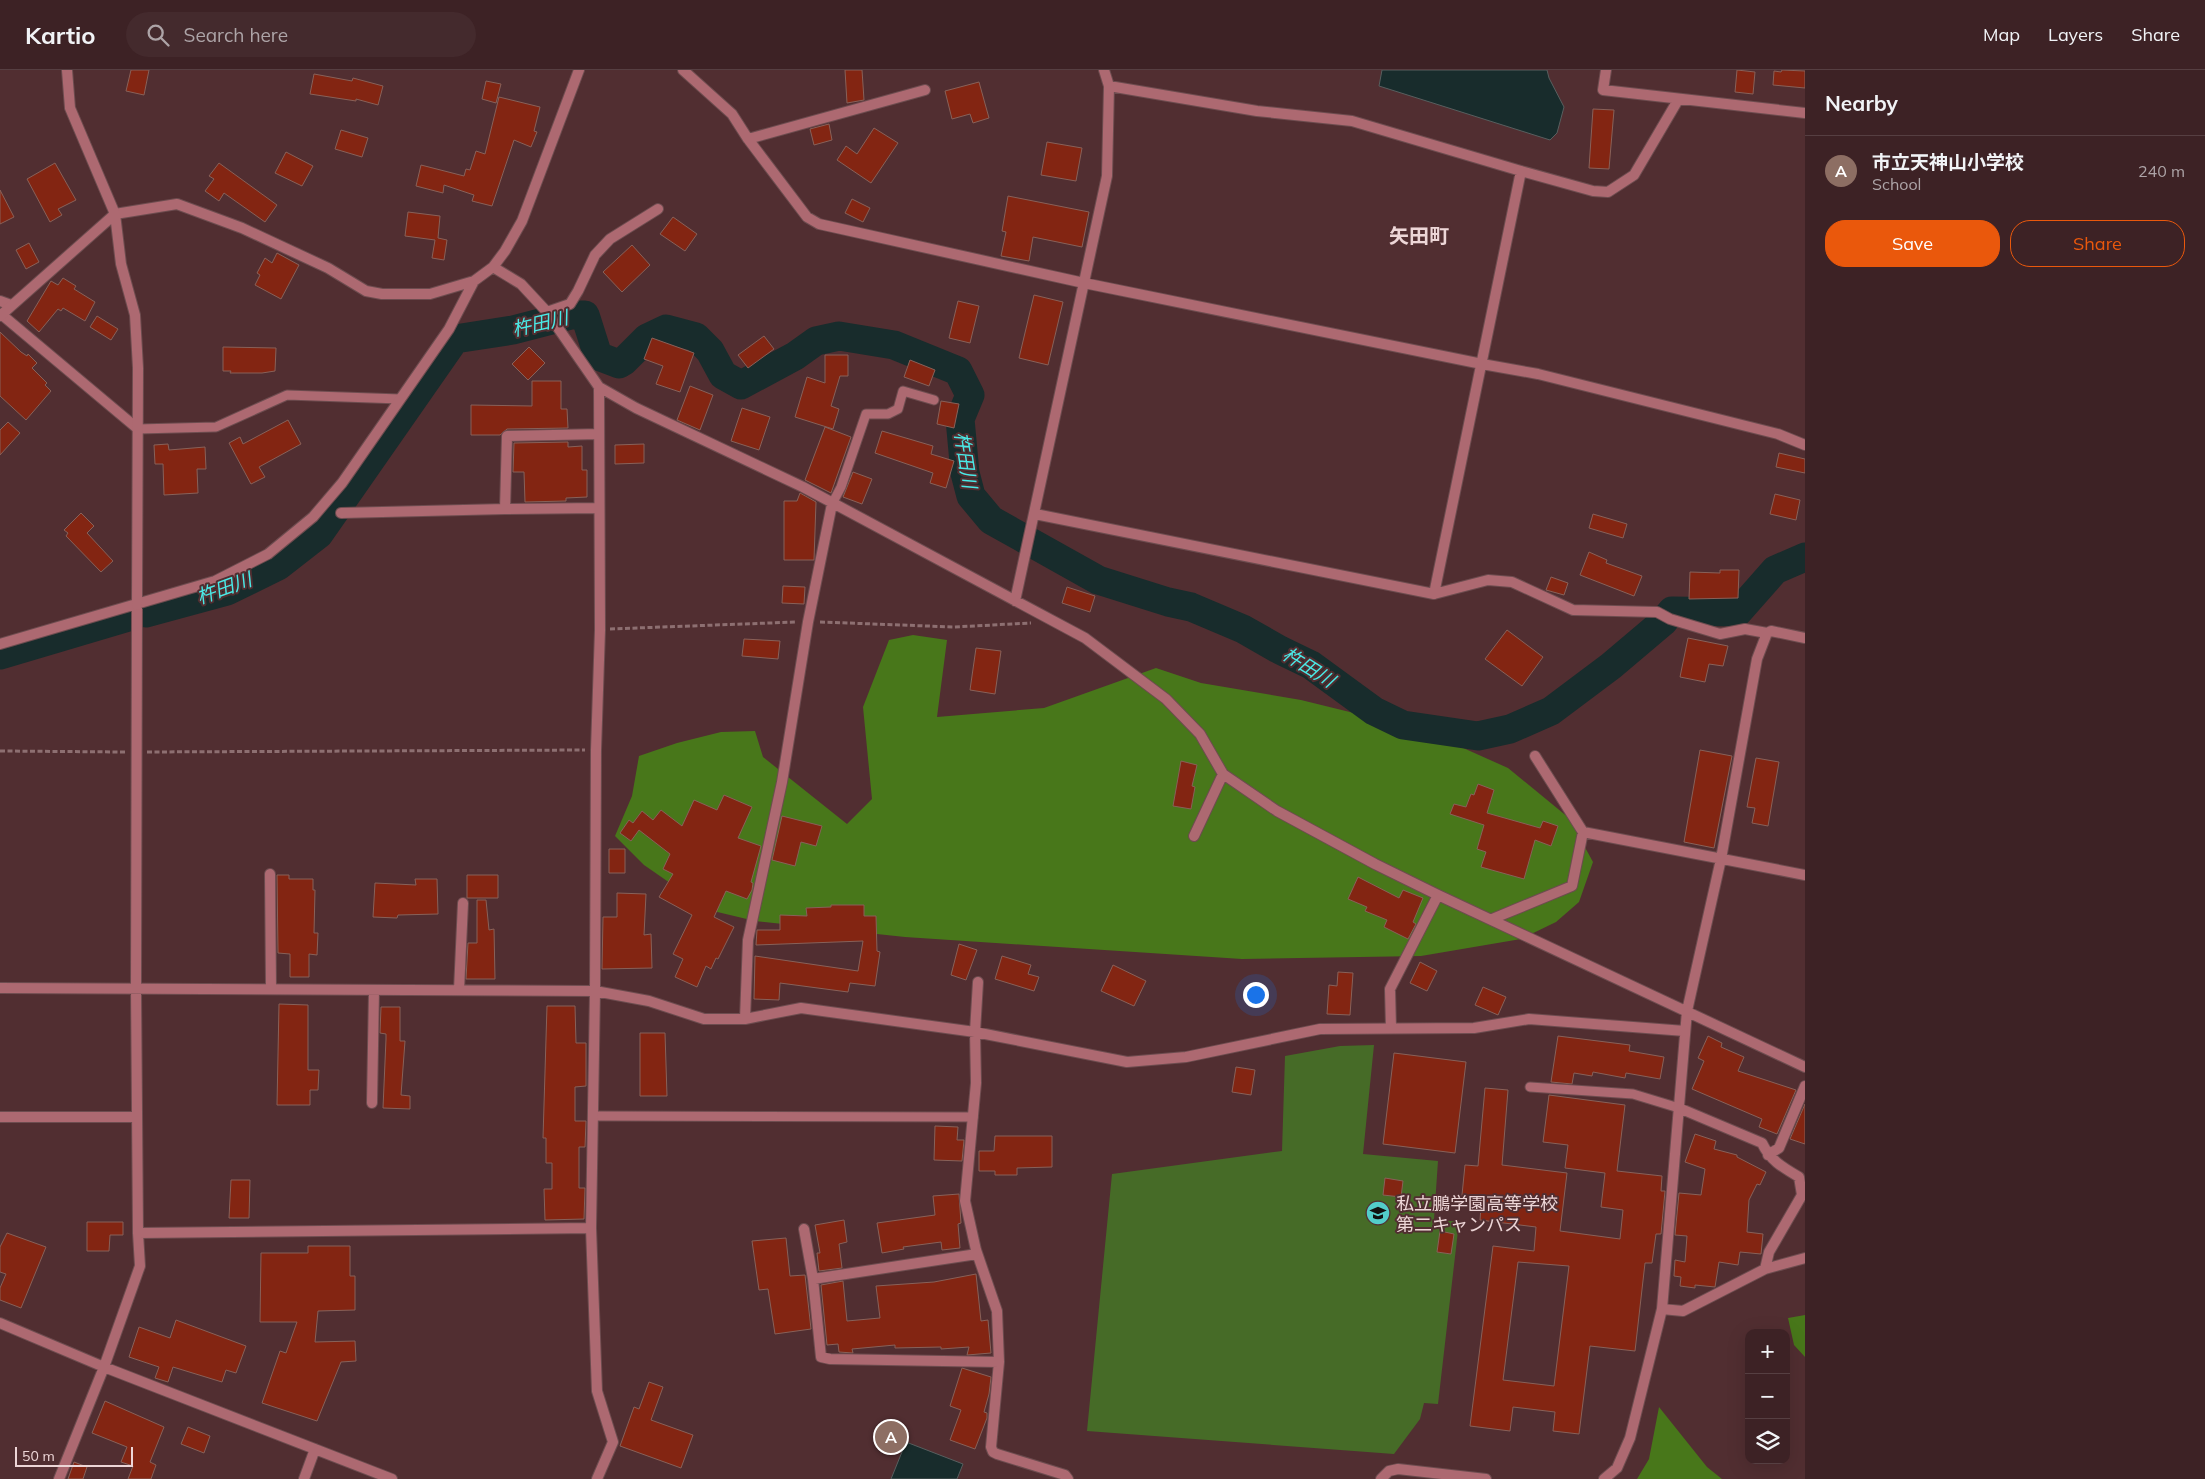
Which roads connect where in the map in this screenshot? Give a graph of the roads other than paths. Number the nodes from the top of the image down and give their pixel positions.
1 (67, 70) edge
2 (579, 70) edge
3 (682, 70) edge
4 (1104, 70) edge
5 (1606, 70) edge
6 (1110, 86) junction
7 (924, 90) dead end
8 (1678, 100) junction
9 (1805, 113) edge
10 (748, 139) junction
11 (1521, 172) junction
12 (658, 209) dead end
13 (116, 214) junction
14 (493, 267) junction
15 (474, 281) junction
16 (1084, 283) junction
17 (0, 301) edge
18 (10, 305) junction
19 (547, 312) junction
20 (1, 315) edge
21 (1482, 364) junction
22 (599, 387) junction
23 (400, 399) junction
24 (934, 400) dead end
25 (138, 429) junction
26 (599, 434) junction
27 (1805, 445) edge
28 (832, 504) junction
29 (599, 508) junction
30 (505, 509) junction
31 (341, 513) dead end
32 (1034, 514) junction
33 (1434, 594) junction
34 (1015, 601) junction
35 (138, 605) junction
36 (1766, 633) junction
37 (1805, 638) edge
38 (0, 644) edge
39 (1535, 756) dead end
40 (1223, 774) junction
41 (1583, 832) junction
42 (1194, 836) dead end
43 (1722, 859) junction
44 (270, 874) dead end
45 (1805, 875) edge
46 (1438, 895) junction
47 (463, 903) dead end
48 (1492, 919) junction
49 (978, 982) dead end
50 (0, 988) edge
51 (136, 988) junction
52 (271, 989) junction
53 (374, 990) junction
54 (459, 990) junction
55 (595, 991) junction
56 (1688, 1011) junction
57 (745, 1019) junction
58 (1391, 1028) junction
59 (1685, 1031) junction
60 (975, 1032) junction
61 (1805, 1067) edge
62 (1805, 1086) edge
63 (1530, 1087) dead end
64 (372, 1103) dead end
65 (1679, 1108) junction
66 (593, 1116) junction
67 (0, 1117) edge
68 (137, 1117) junction
69 (973, 1117) junction
70 (1768, 1155) junction
71 (591, 1228) junction
72 (804, 1229) dead end
73 (138, 1233) junction
74 (977, 1254) junction
75 (1805, 1258) edge
76 (1765, 1269) junction
77 (813, 1279) junction
78 (1662, 1309) junction
79 (0, 1323) edge
80 (999, 1362) junction
81 (104, 1367) junction
82 (316, 1449) junction
83 (59, 1479) edge
84 (304, 1479) edge
85 (392, 1479) edge
86 (598, 1479) edge
87 (1068, 1479) edge
88 (1381, 1479) edge
89 (1486, 1479) edge
90 (1604, 1479) edge

1 - 13 street
2 - 14 street
3 - 10 street
4 - 6 street
5 - 8 street
6 - 11 street
6 - 16 street
7 - 10 street
8 - 9 street
8 - 11 street
10 - 16 street
11 - 21 street
12 - 19 street
13 - 15 street
13 - 18 street
13 - 25 street
14 - 15 street
14 - 19 street
15 - 23 street
16 - 21 street
16 - 32 street
17 - 18 street
18 - 20 street
19 - 22 street
20 - 25 street
21 - 27 street
21 - 33 street
22 - 26 street
22 - 28 street
23 - 25 lane
23 - 35 street
24 - 28 lane
25 - 35 street
26 - 29 street
26 - 30 street
28 - 34 street
28 - 57 street
29 - 30 street
29 - 55 street
30 - 31 street
32 - 33 street
32 - 34 street
33 - 36 street
34 - 40 street
35 - 38 street
35 - 51 street
36 - 37 street
36 - 43 street
39 - 41 street
40 - 42 street
40 - 46 street
41 - 43 street
41 - 48 street
43 - 45 street
43 - 56 street
44 - 52 street
46 - 48 street
46 - 58 street
47 - 54 street
48 - 56 street
49 - 60 street
50 - 51 street
51 - 52 street
51 - 68 street
52 - 53 street
53 - 54 street
53 - 64 street
54 - 55 street
55 - 57 street
55 - 66 street
56 - 59 street
56 - 61 street
57 - 60 street
58 - 59 street
58 - 60 street
59 - 65 street
60 - 69 street
62 - 70 street
63 - 65 lane
65 - 70 street
65 - 78 street
66 - 69 lane
66 - 71 street
67 - 68 street
68 - 73 street
69 - 74 street
70 - 76 street
71 - 73 street
71 - 86 street
72 - 77 street
73 - 81 street
74 - 77 street
74 - 80 street
75 - 76 street
76 - 78 street
77 - 80 street
78 - 90 street
79 - 81 street
80 - 87 street
81 - 82 street
81 - 83 street
82 - 84 street
82 - 85 street
88 - 89 street

